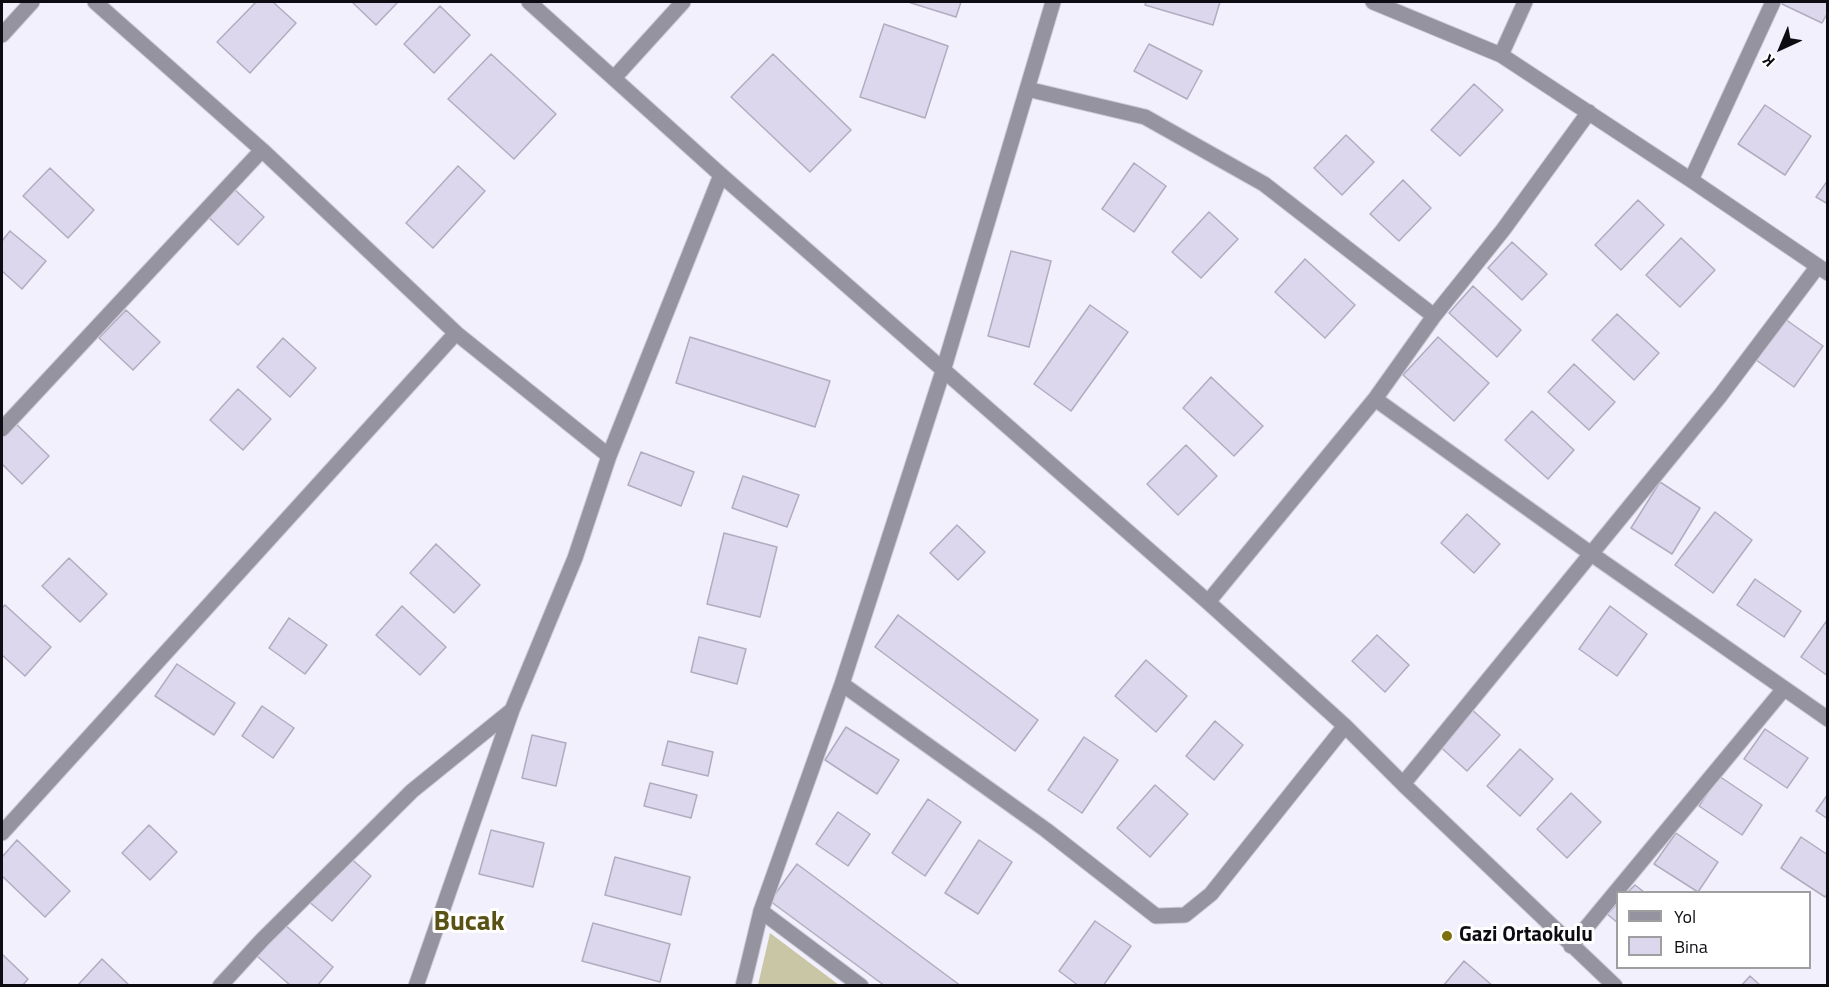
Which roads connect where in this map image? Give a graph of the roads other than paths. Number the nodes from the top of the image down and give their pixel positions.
1 (32, 2) edge
2 (95, 2) edge
3 (529, 2) edge
4 (683, 2) edge
5 (1053, 2) edge
6 (1373, 2) edge
7 (1525, 2) edge
8 (1773, 2) edge
9 (2, 35) edge
10 (1501, 55) junction
11 (614, 78) junction
12 (1027, 89) junction
13 (1589, 112) junction
14 (262, 150) junction
15 (721, 175) junction
16 (1690, 180) junction
17 (1822, 269) edge
18 (1434, 316) junction
19 (456, 333) junction
20 (943, 370) junction
21 (1375, 399) junction
22 (2, 429) edge
23 (609, 456) junction
24 (1590, 554) junction
25 (1208, 602) junction
26 (842, 684) junction
27 (1783, 690) junction
28 (512, 710) junction
29 (1827, 719) edge
30 (1345, 726) junction
31 (1403, 784) junction
32 (2, 833) edge
33 (1617, 891) edge
34 (1616, 893) edge
35 (761, 911) junction
36 (1572, 946) junction
37 (220, 986) edge
38 (416, 986) edge
39 (743, 986) edge
40 (861, 986) edge
41 (1615, 986) edge

1 - 9 street
2 - 14 street
3 - 11 street
4 - 11 street
5 - 12 street
6 - 10 street
7 - 10 street
8 - 16 street
10 - 13 street
11 - 15 street
12 - 18 street
12 - 20 street
13 - 16 street
13 - 18 street
14 - 19 street
14 - 22 street
15 - 20 street
15 - 23 street
16 - 17 street
17 - 24 street
18 - 21 street
19 - 23 street
19 - 32 street
20 - 25 street
20 - 26 street
21 - 24 street
21 - 25 street
23 - 28 street
24 - 27 street
24 - 31 street
25 - 30 street
26 - 30 street
26 - 35 street
27 - 29 street
27 - 33 street
28 - 37 street
28 - 38 street
30 - 31 street
31 - 36 street
34 - 36 street
35 - 39 street
35 - 40 street
36 - 41 street

